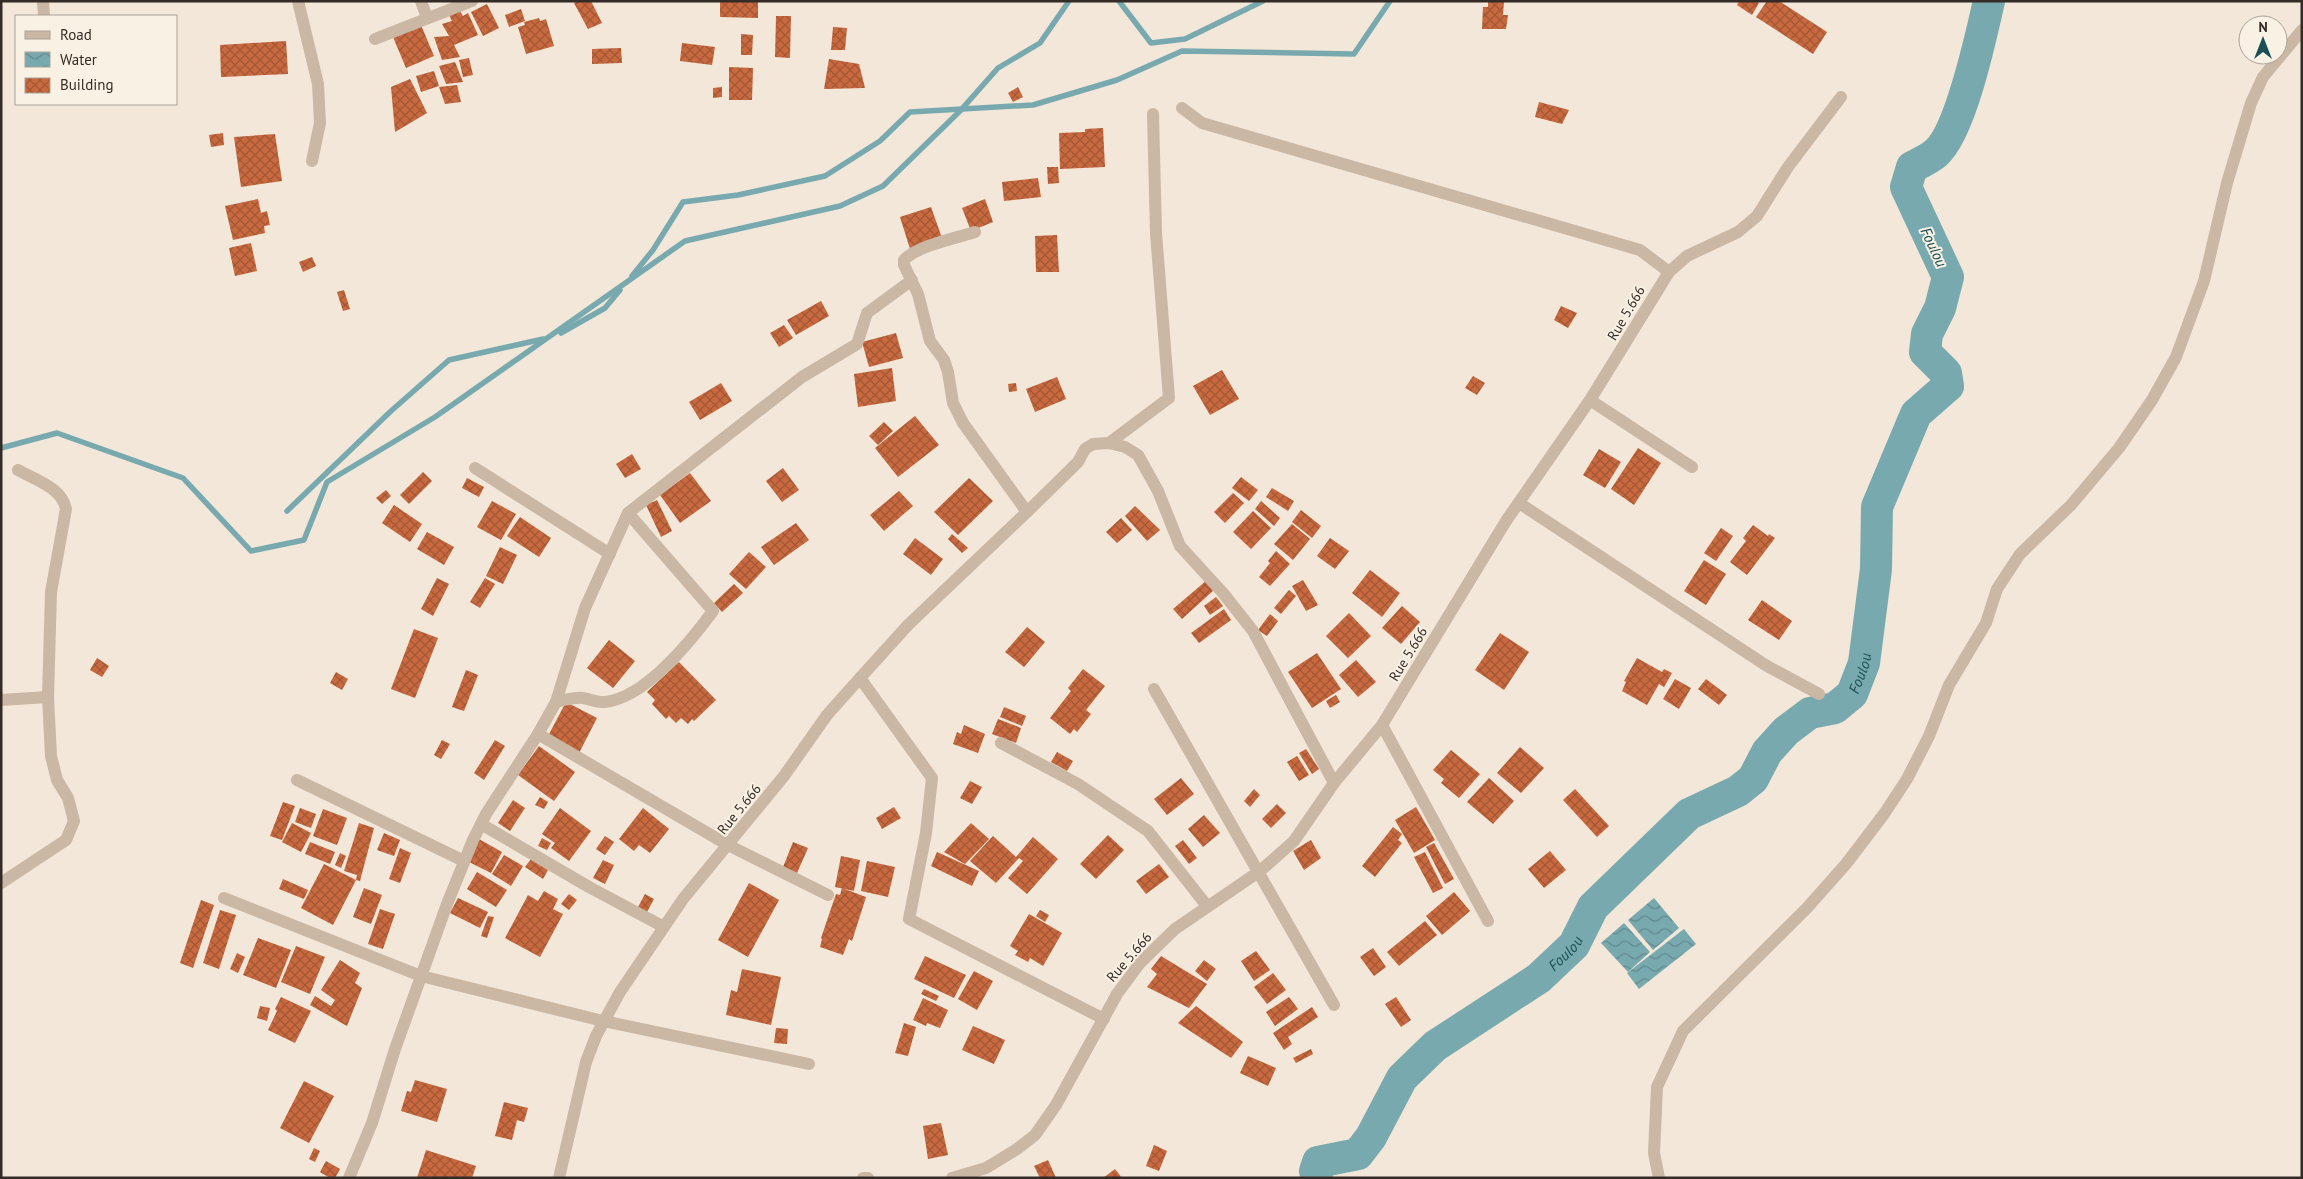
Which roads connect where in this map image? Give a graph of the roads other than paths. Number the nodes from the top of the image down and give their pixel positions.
1 (43, 1) edge
2 (298, 1) edge
3 (421, 1) edge
4 (472, 1) edge
5 (44, 15) edge
6 (427, 18) junction
7 (2302, 30) edge
8 (375, 39) dead end
9 (1841, 97) dead end
10 (1182, 108) dead end
11 (1153, 114) dead end
12 (312, 160) dead end
13 (975, 232) dead end
14 (1669, 272) junction
15 (912, 280) junction
16 (1590, 400) junction
17 (1108, 443) junction
18 (1692, 467) dead end
19 (475, 468) dead end
20 (18, 470) dead end
21 (1519, 503) junction
22 (1027, 512) junction
23 (628, 513) junction
24 (610, 554) junction
25 (860, 678) junction
26 (1154, 689) dead end
27 (1818, 694) dead end
28 (48, 697) junction
29 (1, 700) edge
30 (556, 702) junction
31 (1382, 725) junction
32 (538, 734) junction
33 (1001, 743) dead end
34 (297, 780) dead end
35 (1334, 783) junction
36 (481, 824) junction
37 (728, 846) junction
38 (464, 861) junction
39 (1260, 871) junction
40 (1, 882) edge
41 (828, 895) dead end
42 (224, 898) dead end
43 (1207, 906) junction
44 (1488, 921) dead end
45 (664, 927) junction
46 (422, 976) junction
47 (1334, 1005) dead end
48 (1104, 1019) junction
49 (603, 1021) junction
50 (809, 1064) dead end
51 (349, 1178) edge
52 (559, 1178) edge
53 (862, 1178) edge
54 (868, 1178) edge
55 (952, 1178) edge
56 (1659, 1178) edge

1 - 5 street
2 - 12 street
3 - 6 street
4 - 6 street
6 - 8 street
7 - 56 street
9 - 14 street, Rue 5.666
10 - 14 street
11 - 17 street
13 - 15 street
14 - 16 street, Rue 5.666
15 - 22 street
15 - 23 street
16 - 18 street
16 - 21 street, Rue 5.666
17 - 22 street, Rue 5.666
17 - 35 street
19 - 24 street
20 - 28 street
21 - 27 street
21 - 31 street, Rue 5.666
22 - 25 street, Rue 5.666
23 - 24 street
23 - 30 street
24 - 30 street
25 - 37 street, Rue 5.666
25 - 48 street
26 - 39 street
28 - 29 street
28 - 40 street
30 - 32 street
31 - 35 street, Rue 5.666
31 - 44 street
32 - 36 street
32 - 37 street
33 - 43 street
34 - 38 street
35 - 39 street, Rue 5.666
36 - 38 street
36 - 45 street
37 - 41 street
37 - 45 street, Rue 5.666
38 - 46 street
39 - 43 street, Rue 5.666
39 - 47 street
42 - 46 street
43 - 48 street, Rue 5.666
45 - 49 street, Rue 5.666
46 - 49 street
46 - 51 street
48 - 55 street, Rue 5.666
49 - 50 street
49 - 52 street, Rue 5.666
53 - 54 street

